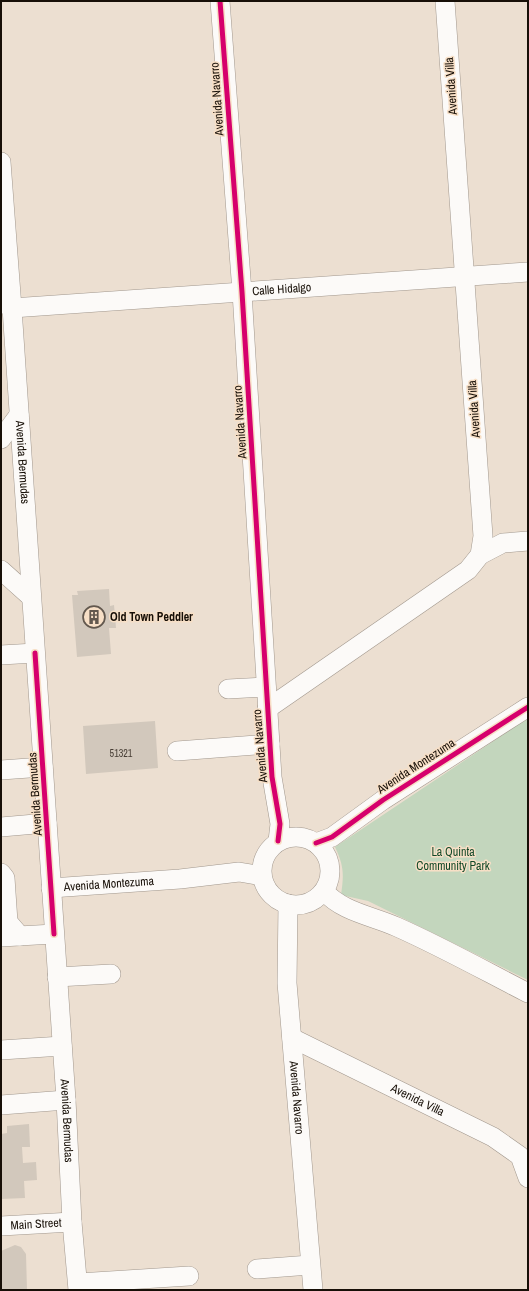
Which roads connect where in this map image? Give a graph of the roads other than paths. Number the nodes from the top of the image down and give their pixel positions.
1 (220, 1) edge
2 (445, 1) edge
3 (1, 162) edge
4 (528, 272) edge
5 (464, 277) junction
6 (242, 292) junction
7 (7, 304) edge
8 (19, 415) junction
9 (1, 439) edge
10 (528, 541) edge
11 (480, 555) junction
12 (1, 570) edge
13 (31, 597) junction
14 (35, 653) junction
15 (1, 655) edge
16 (266, 687) junction
17 (228, 689) dead end
18 (528, 707) edge
19 (267, 709) junction
20 (270, 744) junction
21 (177, 751) dead end
22 (43, 767) junction
23 (1, 770) edge
24 (47, 823) junction
25 (1, 827) edge
26 (278, 841) junction
27 (316, 843) junction
28 (1, 872) edge
29 (262, 876) junction
30 (51, 888) junction
31 (324, 891) junction
32 (288, 904) junction
33 (54, 934) junction
34 (10, 937) edge
35 (111, 974) dead end
36 (57, 976) junction
37 (528, 993) edge
38 (292, 1038) junction
39 (62, 1046) junction
40 (1, 1050) edge
41 (66, 1100) junction
42 (1, 1105) edge
43 (527, 1171) edge
44 (72, 1222) junction
45 (1, 1226) edge
46 (310, 1265) junction
47 (257, 1269) dead end
48 (189, 1276) dead end
49 (78, 1287) edge
50 (312, 1290) edge

1 - 6 street, Avenida Navarro
2 - 5 street, Avenida Villa
3 - 7 street, Avenida Bermudas
4 - 5 street, Calle Hidalgo
5 - 6 street, Calle Hidalgo
5 - 11 street, Avenida Villa
6 - 7 street, Calle Hidalgo
6 - 16 street, Avenida Navarro
7 - 8 street, Avenida Bermudas
8 - 9 street
8 - 13 street, Avenida Bermudas
10 - 11 street
11 - 19 street
12 - 13 street
13 - 14 street, Avenida Bermudas
14 - 15 street
14 - 22 street, Avenida Bermudas
16 - 17 street
16 - 19 street, Avenida Navarro
18 - 27 street, Avenida Montezuma
19 - 20 street, Avenida Navarro
20 - 21 street
20 - 26 street, Avenida Navarro
22 - 23 street
22 - 24 street, Avenida Bermudas
24 - 25 street
24 - 30 street, Avenida Bermudas
26 - 27 street
26 - 29 street
27 - 31 street
28 - 34 street
29 - 30 street, Avenida Montezuma
29 - 32 street
30 - 33 street, Avenida Bermudas
31 - 32 street
31 - 37 street
32 - 38 street, Avenida Navarro
33 - 34 street
33 - 36 street, Avenida Bermudas
35 - 36 street
36 - 39 street, Avenida Bermudas
38 - 43 street, Avenida Villa
38 - 46 street, Avenida Navarro
39 - 40 street
39 - 41 street, Avenida Bermudas
41 - 42 street
41 - 44 street, Avenida Bermudas
44 - 45 street, Main Street
44 - 49 street, Avenida Bermudas
46 - 47 street
46 - 50 street, Avenida Navarro
48 - 49 street

